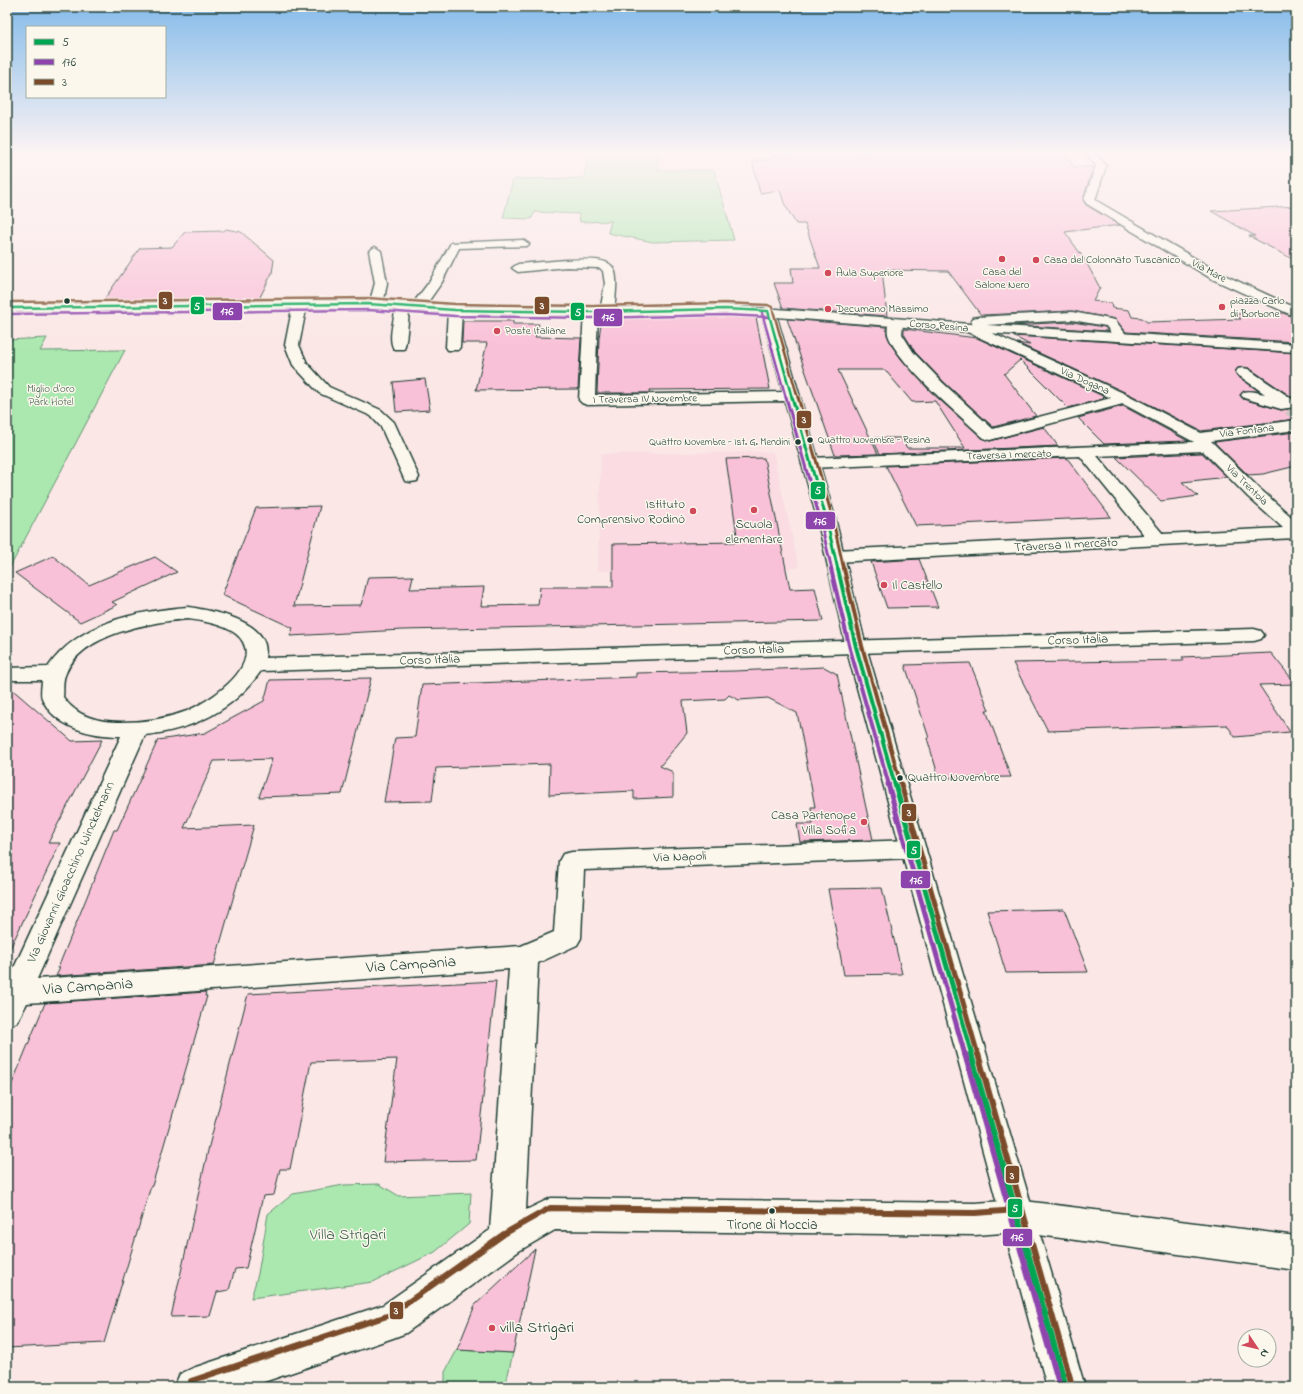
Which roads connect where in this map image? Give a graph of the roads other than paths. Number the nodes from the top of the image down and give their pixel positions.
1 (1117, 218) edge
2 (523, 244) dead end
3 (375, 251) dead end
4 (518, 268) dead end
5 (300, 304) junction
6 (376, 305) junction
7 (403, 306) junction
8 (418, 306) junction
9 (7, 308) edge
10 (455, 310) junction
11 (768, 311) junction
12 (591, 312) junction
13 (607, 312) junction
14 (1296, 313) edge
15 (896, 322) junction
16 (976, 328) junction
17 (399, 346) dead end
18 (453, 347) dead end
19 (1296, 348) edge
20 (1243, 372) dead end
21 (1249, 395) dead end
22 (792, 396) junction
23 (1125, 399) junction
24 (1296, 425) tunnel mouth
25 (1203, 442) junction
26 (1084, 451) junction
27 (810, 463) junction
28 (410, 477) dead end
29 (1296, 530) edge
30 (1296, 534) edge
31 (1159, 541) junction
32 (835, 556) junction
33 (1254, 635) dead end
34 (856, 647) junction
35 (253, 665) junction
36 (55, 673) junction
37 (7, 674) edge
38 (136, 729) junction
39 (913, 849) junction
40 (524, 957) junction
41 (12, 1003) edge
42 (1017, 1216) junction
43 (507, 1240) junction
44 (1296, 1253) edge
45 (193, 1387) edge
46 (1066, 1387) edge

1 - 14 street, Via Mare
2 - 8 street
3 - 6 street
4 - 13 street
5 - 6 street, Corso Resina
5 - 9 street, Corso Resina
5 - 28 street
6 - 7 street, Corso Resina
7 - 8 street, Corso Resina
7 - 17 street
8 - 10 street, Corso Resina
10 - 12 street, Corso Resina
10 - 18 street
11 - 13 street, Corso Resina
11 - 15 street, Corso Resina
11 - 22 street
12 - 13 street, Corso Resina
12 - 22 street, I Traversa IV Novembre
15 - 16 street, Corso Resina
15 - 23 street
16 - 19 street, Corso Resina
16 - 23 street, Via Dogana
20 - 21 street
22 - 27 street
23 - 25 street, Via Dogana
24 - 25 street, Via Fontana
25 - 26 street, Traversa I mercato
25 - 29 street, Via Trentola
26 - 27 street, Traversa I mercato
26 - 31 street
27 - 32 street
30 - 31 street, Traversa II mercato
31 - 32 street, Traversa II mercato
32 - 34 street
33 - 34 street, Corso Italia
34 - 35 street, Corso Italia
34 - 39 street
35 - 36 street
35 - 38 street
36 - 37 street
36 - 38 street
38 - 41 street, Via Giovanni Gioacchino Winckelmann
39 - 40 street, Via Napoli
39 - 42 street
40 - 41 street, Via Campania
40 - 43 street
42 - 43 street
42 - 44 street
42 - 46 street
43 - 45 street

